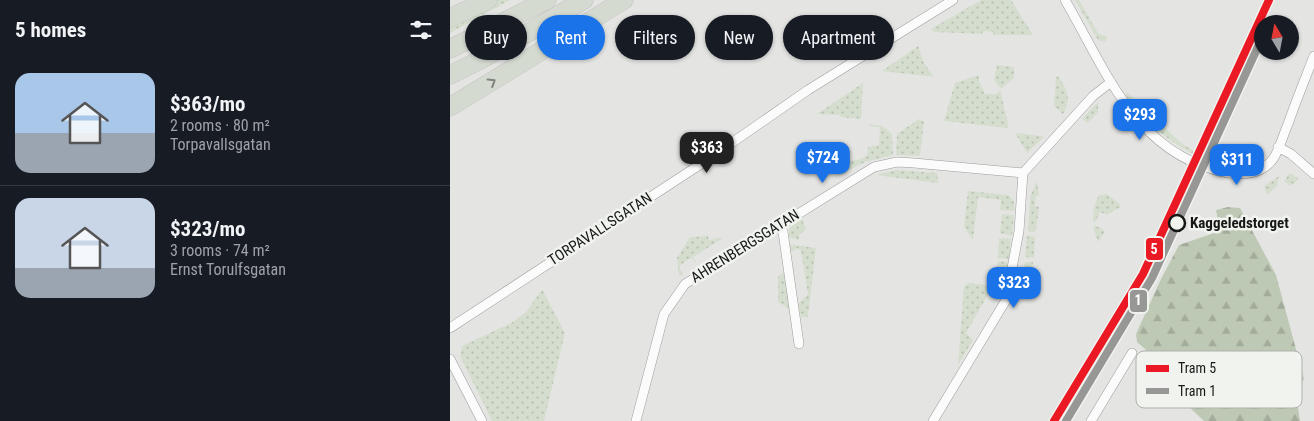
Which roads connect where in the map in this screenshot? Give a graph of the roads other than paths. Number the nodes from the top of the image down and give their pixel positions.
1 (488, 0) edge
2 (547, 0) edge
3 (584, 0) edge
4 (624, 0) edge
5 (953, 0) edge
6 (1065, 0) edge
7 (450, 18) edge
8 (450, 49) edge
9 (1314, 56) edge
10 (450, 75) edge
11 (1111, 82) junction
12 (450, 107) edge
13 (1278, 147) junction
14 (1023, 173) junction
15 (1314, 174) edge
16 (778, 226) junction
17 (450, 328) edge
18 (799, 344) dead end
19 (1132, 353) dead end
20 (450, 358) edge
21 (482, 421) edge
22 (636, 421) edge
23 (933, 421) edge
24 (1091, 421) edge

1 - 7 highway
2 - 8 highway
3 - 10 highway
12 -> 4 highway
5 - 17 street, TORPAVALLSGATAN
6 - 11 street
9 - 13 street
11 - 13 street
11 - 14 street
13 - 15 street
14 - 16 street, AHRENBERGSGATAN
14 - 23 street
16 - 18 street
16 - 22 street, AHRENBERGSGATAN
19 - 24 street
20 - 21 street

